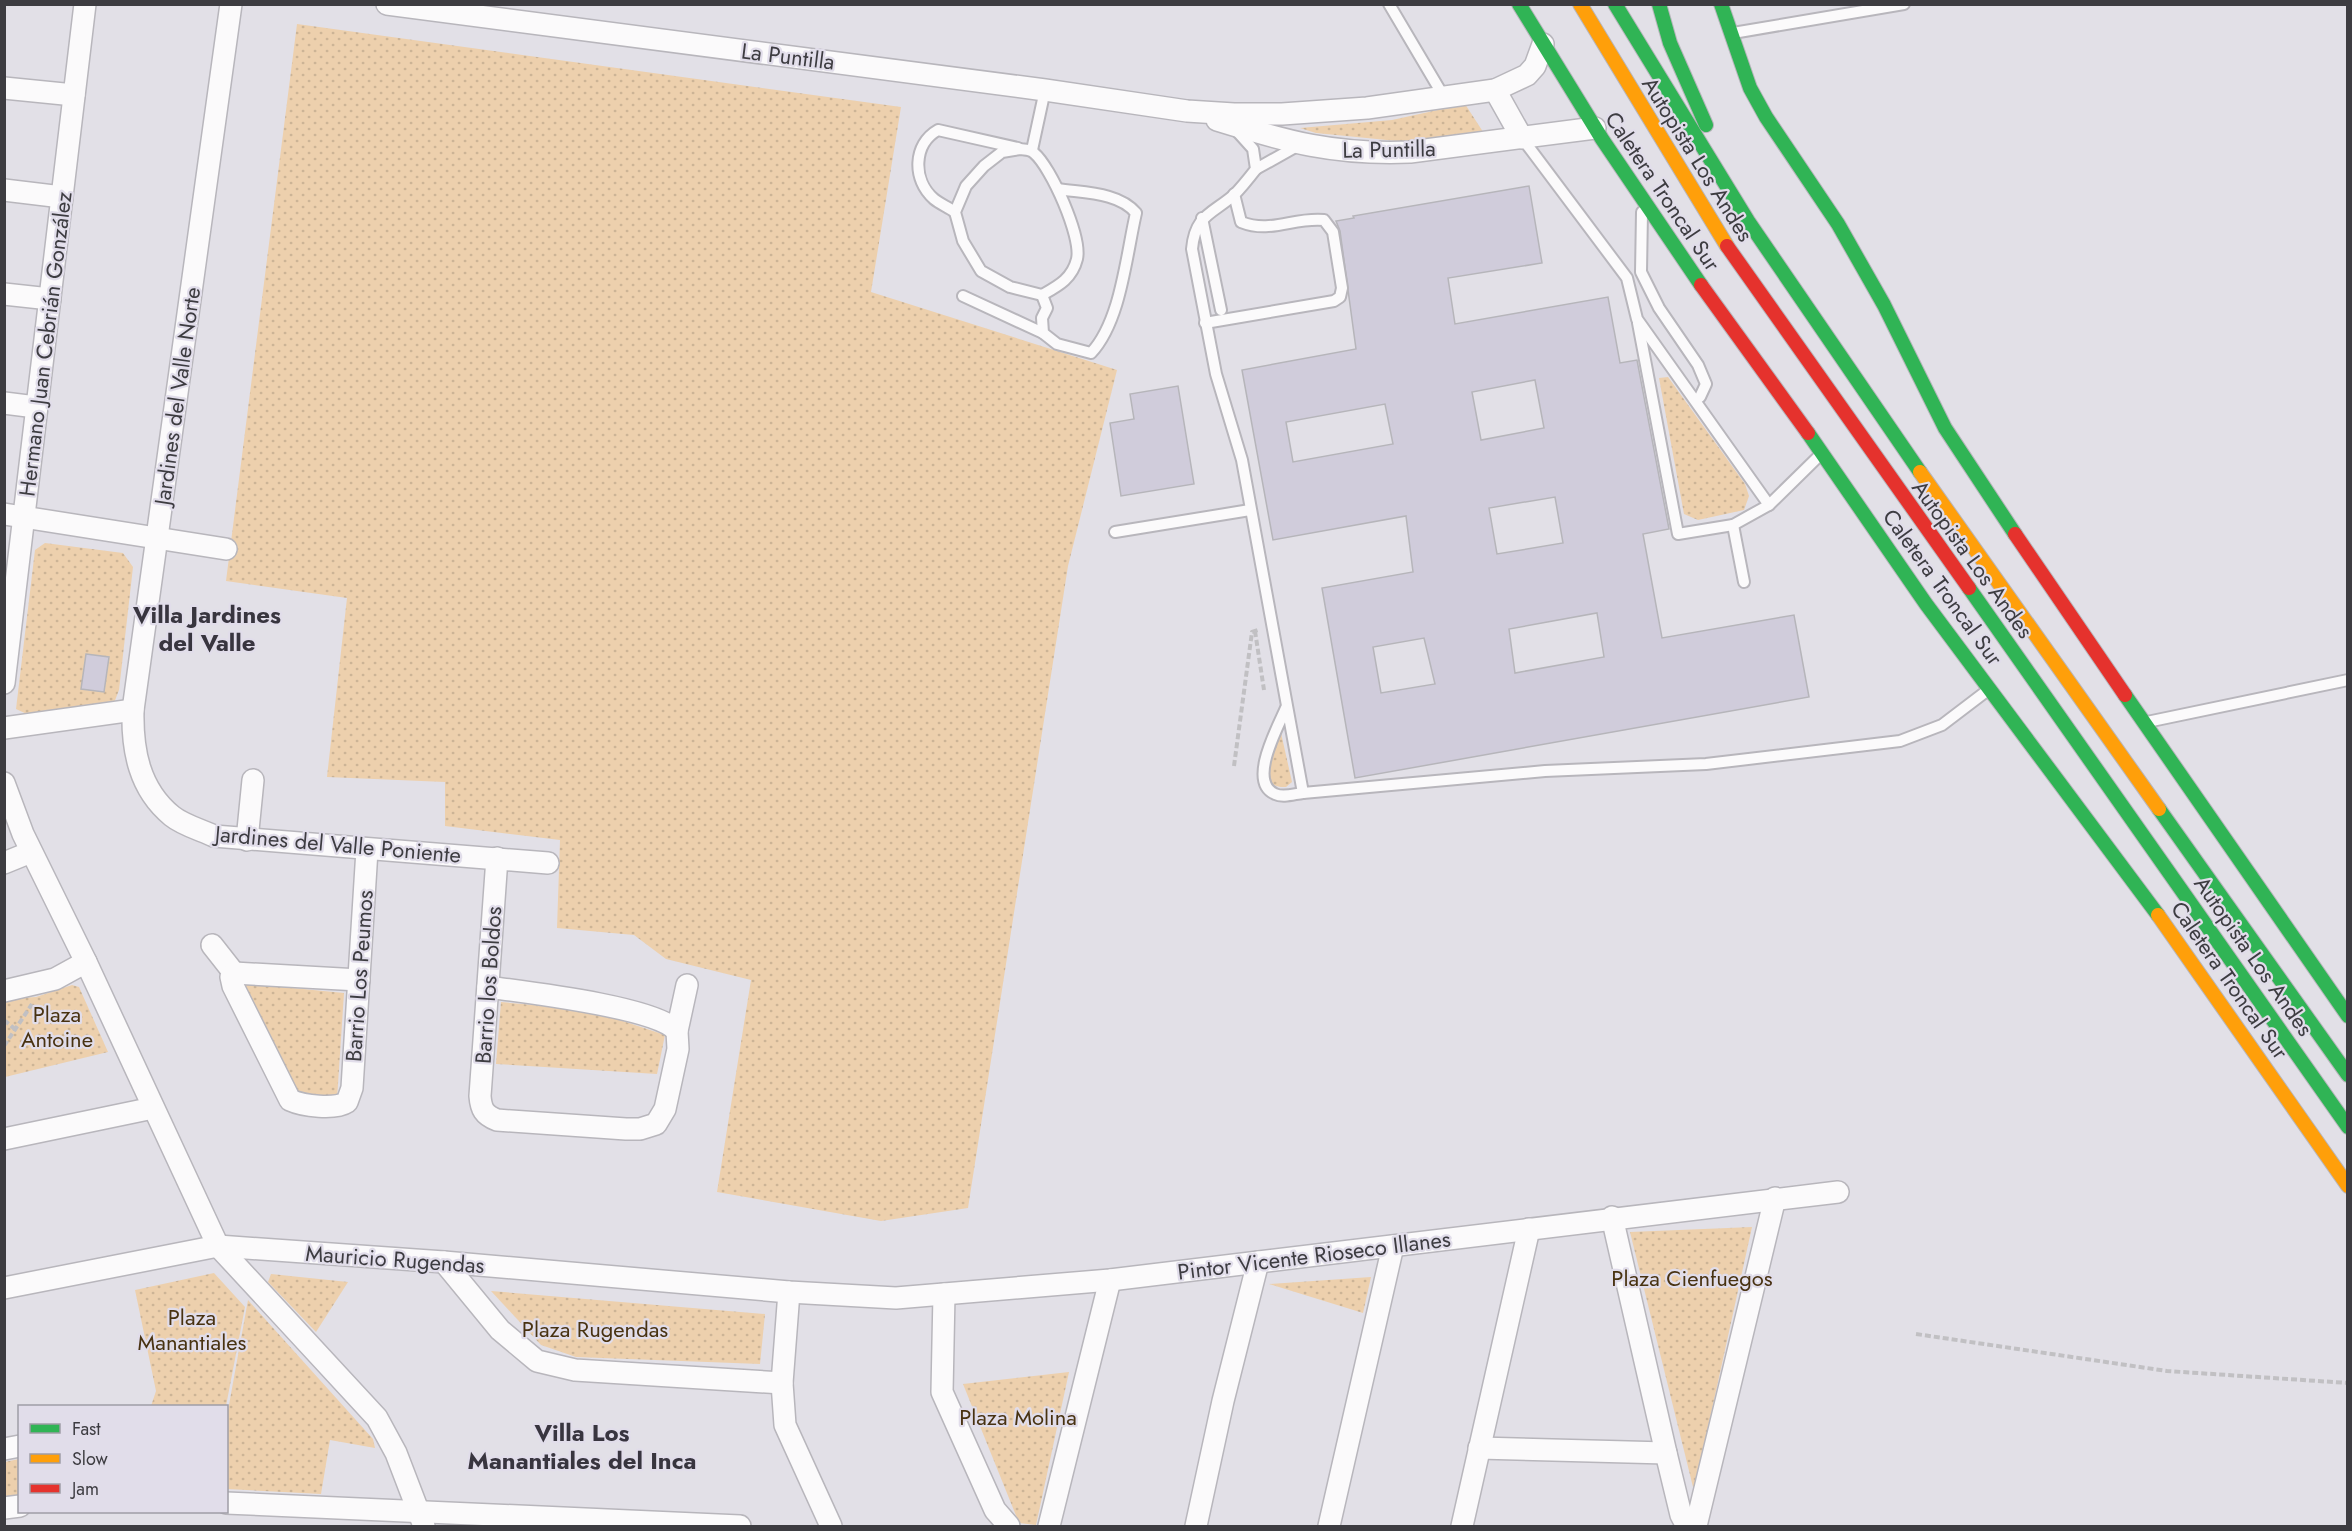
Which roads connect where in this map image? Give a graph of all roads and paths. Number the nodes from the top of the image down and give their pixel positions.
1 (85, 4) edge
2 (231, 4) edge
3 (387, 4) edge
4 (1389, 4) edge
5 (1518, 4) edge
6 (1580, 4) edge
7 (1615, 4) edge
8 (1659, 4) edge
9 (1721, 4) edge
10 (1904, 4) edge
11 (1730, 34) junction
12 (1543, 44) junction
13 (4, 88) edge
14 (1045, 90) junction
15 (1496, 90) junction
16 (74, 95) junction
17 (1444, 97) junction
18 (1187, 111) junction
19 (1230, 124) junction
20 (1595, 128) junction
21 (1522, 138) junction
22 (1299, 145) junction
23 (1026, 150) junction
24 (1256, 169) junction
25 (1058, 189) junction
26 (4, 190) edge
27 (1234, 194) junction
28 (62, 197) junction
29 (1643, 200) junction
30 (955, 212) junction
31 (1202, 218) junction
32 (1770, 256) junction
33 (4, 294) edge
34 (1042, 295) junction
35 (963, 296) dead end
36 (50, 299) junction
37 (1221, 310) dead end
38 (1637, 319) junction
39 (1205, 323) junction
40 (1044, 333) junction
41 (1700, 396) dead end
42 (4, 403) edge
43 (36, 407) junction
44 (1823, 453) junction
45 (1769, 505) junction
46 (1250, 510) junction
47 (4, 514) edge
48 (26, 517) junction
49 (1733, 525) junction
50 (1114, 532) dead end
51 (157, 537) junction
52 (226, 549) dead end
53 (1744, 582) dead end
54 (8, 627) edge
55 (1271, 627) junction
56 (1255, 631) junction
57 (2348, 680) edge
58 (4, 683) edge
59 (1991, 688) junction
60 (1264, 690) dead end
61 (1286, 708) junction
62 (133, 710) junction
63 (2144, 723) junction
64 (4, 728) edge
65 (1234, 766) dead end
66 (253, 780) dead end
67 (4, 783) edge
68 (146, 786) joint
69 (1303, 793) junction
70 (248, 840) junction
71 (367, 850) junction
72 (31, 852) junction
73 (497, 858) junction
74 (548, 863) dead end
75 (4, 864) edge
76 (212, 945) dead end
77 (86, 962) junction
78 (234, 974) junction
79 (359, 980) junction
80 (37, 984) junction
81 (687, 985) dead end
82 (488, 987) junction
83 (4, 991) edge
84 (2348, 1016) edge
85 (4, 1020) edge
86 (16, 1030) junction
87 (677, 1031) junction
88 (4, 1046) edge
89 (2348, 1075) edge
90 (153, 1108) junction
91 (2348, 1127) edge
92 (4, 1139) edge
93 (2348, 1186) edge
94 (1838, 1192) dead end
95 (1775, 1198) junction
96 (1612, 1217) junction
97 (1529, 1229) junction
98 (219, 1246) junction
99 (1393, 1246) junction
100 (444, 1262) junction
101 (1258, 1262) junction
102 (1110, 1280) junction
103 (4, 1288) edge
104 (789, 1292) junction
105 (944, 1294) junction
106 (1916, 1334) dead end
107 (782, 1383) junction
108 (2348, 1383) edge
109 (1479, 1448) junction
110 (1665, 1454) junction
111 (228, 1503) edge
112 (422, 1519) edge
113 (740, 1527) edge
114 (831, 1527) edge
115 (1009, 1527) edge
116 (1049, 1527) edge
117 (1196, 1527) edge
118 (1329, 1527) edge
119 (1462, 1527) edge
120 (1686, 1527) edge
121 (1696, 1527) edge

1 - 16 street, Hermano Juan Cebrián González
2 - 51 street, Jardines del Valle Norte
3 - 14 street, La Puntilla
4 - 17 lane
5 - 12 main road, Caletera Troncal Sur
6 - 91 main road, Autopista Los Andes
7 - 32 main road, Autopista Los Andes
8 - 32 main road
9 - 11 main road
10 - 11 lane
11 - 63 main road
12 - 15 street, La Puntilla
12 - 20 main road, Caletera Troncal Sur
13 - 16 street
14 - 18 street, La Puntilla
14 - 23 lane
15 - 17 street, La Puntilla
15 - 21 street
16 - 28 street, Hermano Juan Cebrián González
17 - 18 street, La Puntilla
18 - 19 street, La Puntilla
19 - 22 street, La Puntilla
19 - 24 lane
20 - 21 street, La Puntilla
20 - 29 main road, Caletera Troncal Sur
21 - 22 street, La Puntilla
21 - 38 lane
22 - 24 lane
23 - 25 lane
23 - 30 lane
23 - 30 lane
24 - 27 lane
25 - 34 lane
25 - 40 lane
26 - 28 street
27 - 31 lane
27 - 39 lane
28 - 36 street, Hermano Juan Cebrián González
29 - 41 lane
29 - 44 main road, Caletera Troncal Sur
30 - 34 lane
31 - 37 lane
31 - 39 lane
32 - 89 main road, Autopista Los Andes
33 - 36 street
34 - 40 lane
35 - 40 lane
36 - 43 street, Hermano Juan Cebrián González
38 - 45 lane
38 - 49 lane
39 - 46 lane
42 - 43 street
43 - 48 street, Hermano Juan Cebrián González
44 - 45 lane
44 - 59 main road, Caletera Troncal Sur
45 - 49 lane
46 - 50 lane
46 - 55 lane
47 - 48 street
48 - 51 street
48 - 54 street, Hermano Juan Cebrián González
49 - 53 lane
51 - 52 street
51 - 62 street, Jardines del Valle Norte
54 - 58 street, Hermano Juan Cebrián González
55 - 56 path
55 - 61 lane
56 - 60 path
56 - 65 path
57 - 63 lane
59 - 69 lane
59 - 93 main road, Caletera Troncal Sur
61 - 69 lane
61 - 69 lane
62 - 64 street
62 - 68 street, Jardines del Valle Norte
63 - 84 main road
66 - 70 street
67 - 72 street
68 - 70 street, Jardines del Valle Poniente
70 - 71 street, Jardines del Valle Poniente
71 - 73 street, Jardines del Valle Poniente
71 - 79 street, Barrio Los Peumos
72 - 75 street
72 - 77 street
73 - 74 street, Jardines del Valle Poniente
73 - 82 street, Barrio los Boldos
76 - 78 street
77 - 80 street
77 - 90 street
78 - 79 street
78 - 79 street, Barrio Los Peumos
80 - 83 street
80 - 86 path
81 - 87 street
82 - 87 street
82 - 87 street, Barrio los Boldos
85 - 86 path
86 - 88 path
90 - 92 street
90 - 98 street
94 - 95 street, Pintor Vicente Rioseco Illanes
95 - 96 street, Pintor Vicente Rioseco Illanes
95 - 121 street
96 - 97 street, Pintor Vicente Rioseco Illanes
96 - 110 street
97 - 99 street, Pintor Vicente Rioseco Illanes
97 - 109 street
98 - 100 street, Mauricio Rugendas
98 - 103 street, Mauricio Rugendas
98 - 112 street
99 - 101 street, Pintor Vicente Rioseco Illanes
99 - 118 street
100 - 104 street, Mauricio Rugendas
100 - 107 street
101 - 102 street, Pintor Vicente Rioseco Illanes
101 - 117 street
102 - 105 street, Pintor Vicente Rioseco Illanes
102 - 116 street
104 - 105 street, Pintor Vicente Rioseco Illanes
104 - 107 street
105 - 115 street
106 - 108 path
107 - 114 street
109 - 110 street
109 - 119 street
110 - 120 street
111 - 112 street
112 - 113 street

